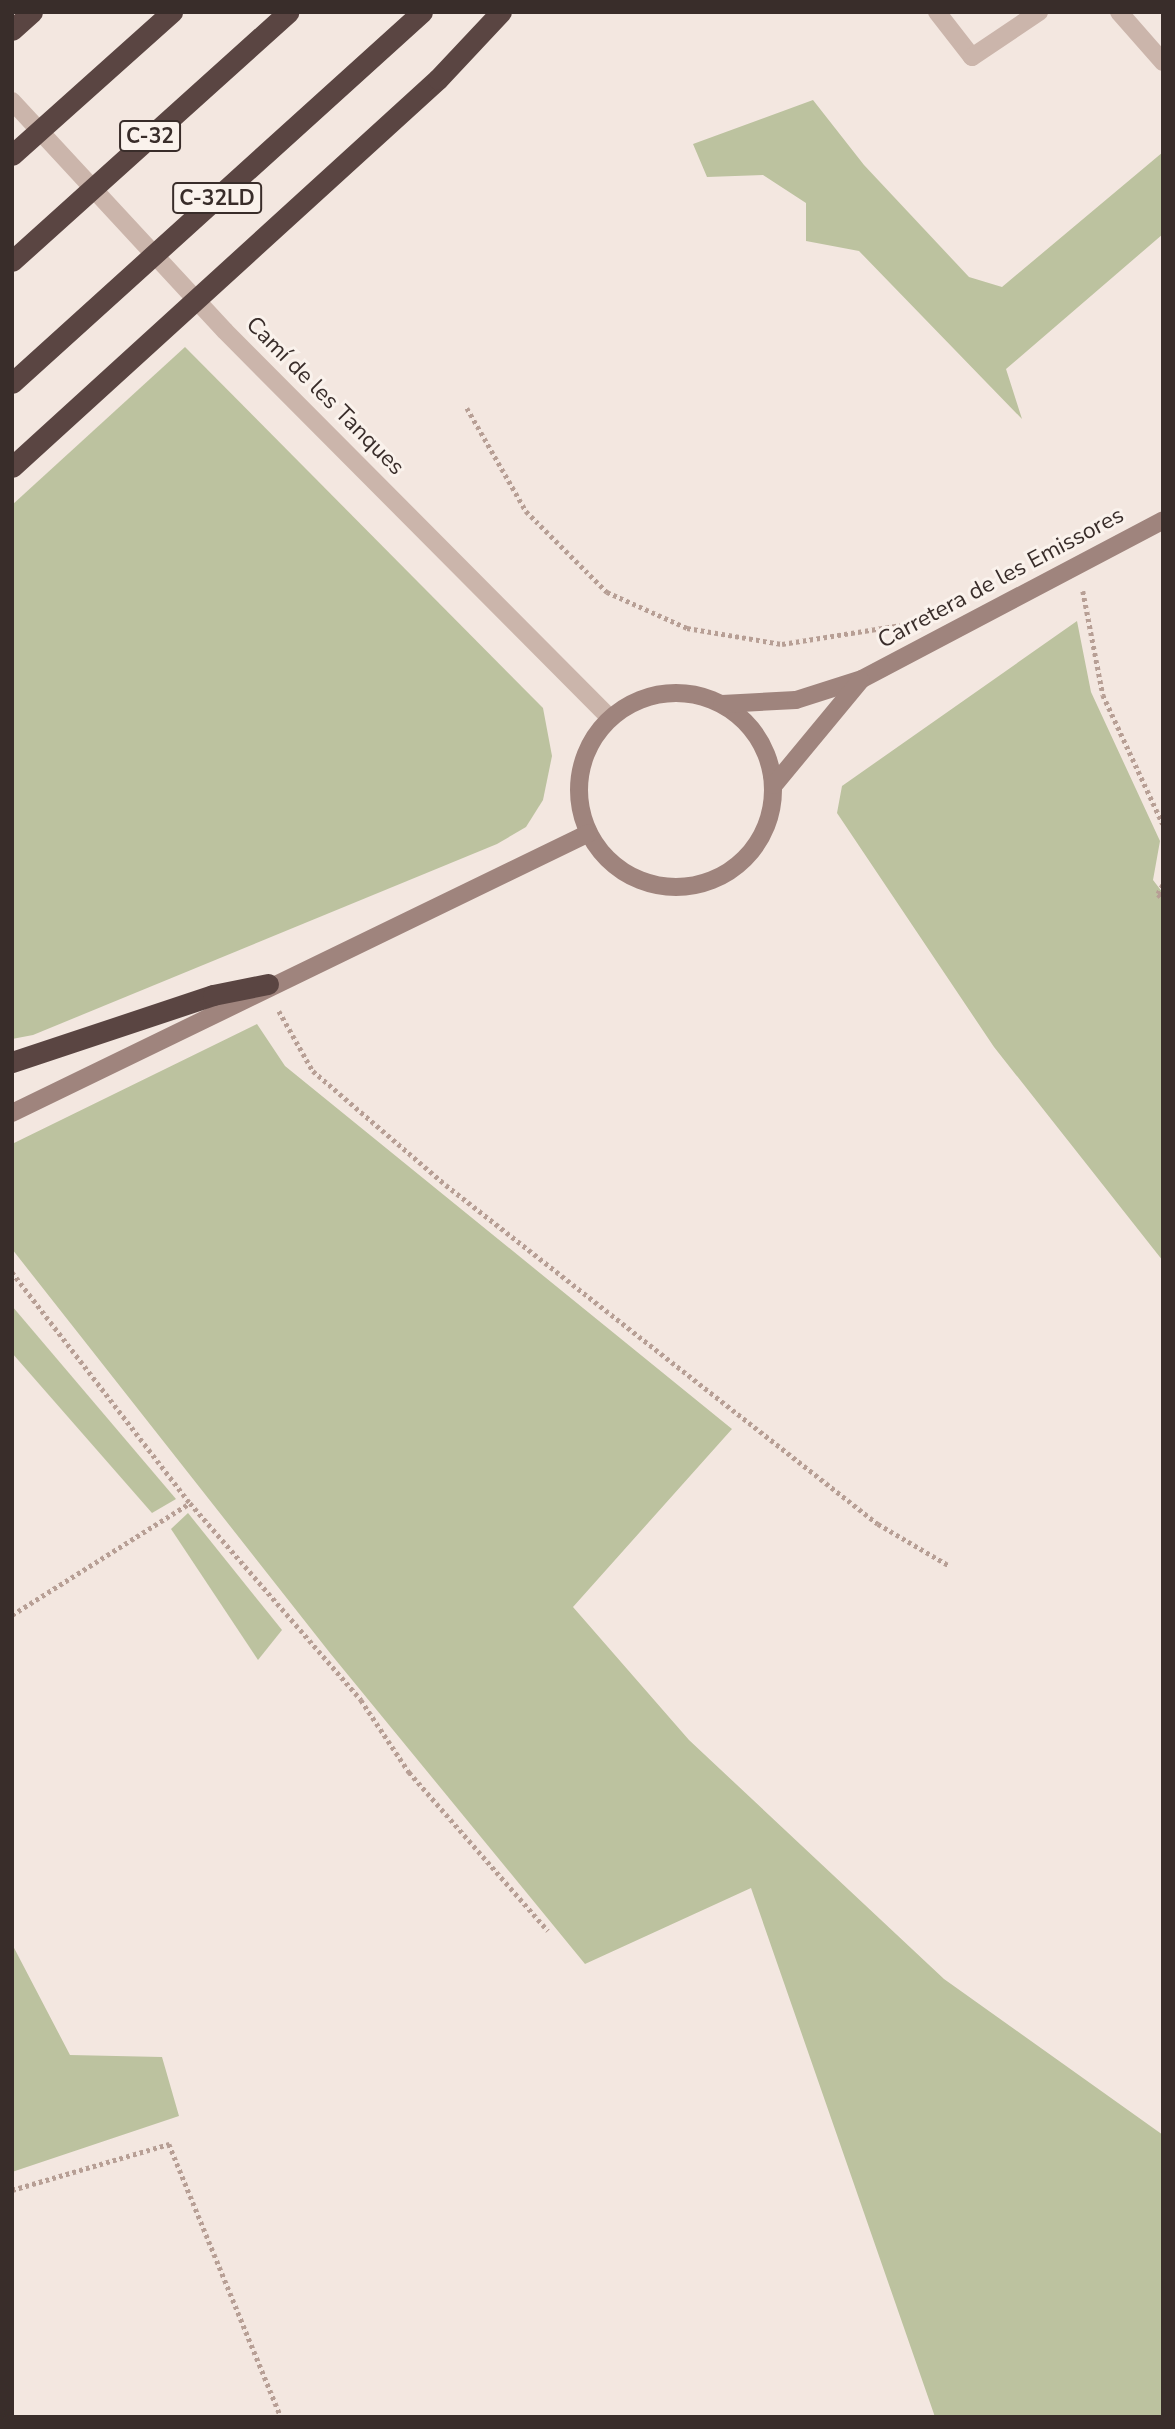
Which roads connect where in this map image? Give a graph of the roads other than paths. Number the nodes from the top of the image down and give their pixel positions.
1 (32, 12) edge
2 (172, 12) edge
3 (289, 12) edge
4 (422, 12) edge
5 (501, 12) edge
6 (937, 12) edge
7 (1038, 12) edge
8 (1119, 12) edge
9 (12, 30) edge
10 (1163, 62) edge
11 (12, 102) edge
12 (12, 155) edge
13 (12, 261) edge
14 (12, 383) edge
15 (12, 467) edge
16 (1163, 520) edge
17 (862, 679) junction
18 (722, 704) junction
19 (610, 718) junction
20 (774, 785) junction
21 (589, 833) junction
22 (268, 984) junction
23 (12, 1062) edge
24 (12, 1113) edge

1 - 9 highway
2 - 12 highway
3 - 13 highway, C-32
4 - 14 highway, C-32LD
5 - 15 highway
6 - 7 street
8 - 10 street
11 - 19 street, Camí de les Tanques
16 - 17 street, Carretera de les Emissores
17 - 18 street
17 - 20 street
18 - 19 street
18 - 20 street
19 - 21 street
20 - 21 street
21 - 22 street
22 - 23 highway
22 - 24 street

